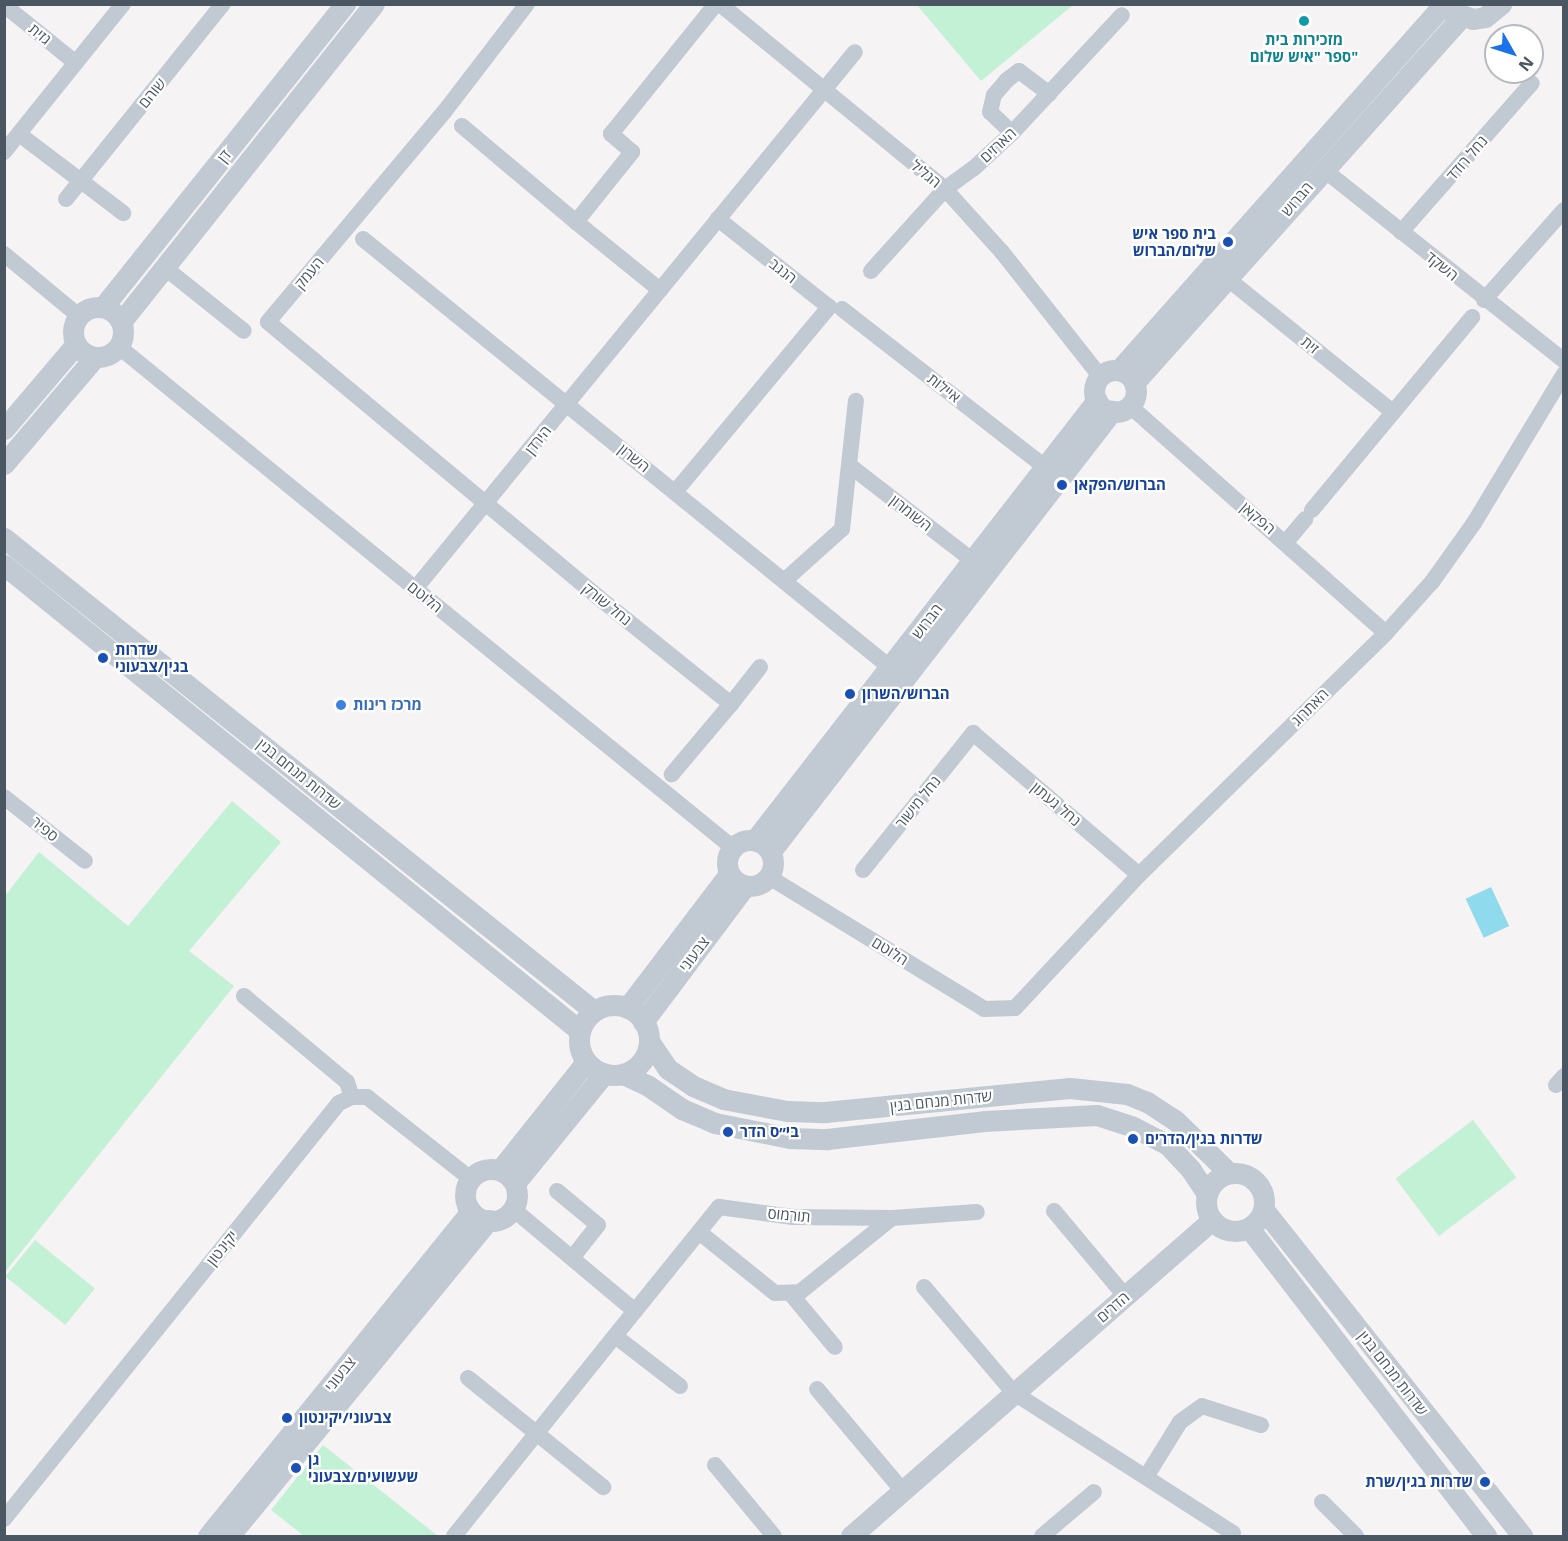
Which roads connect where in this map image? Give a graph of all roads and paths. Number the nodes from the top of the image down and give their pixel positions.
1 (123, 4) edge
2 (223, 4) edge
3 (345, 4) edge
4 (374, 4) edge
5 (527, 4) edge
6 (718, 4) edge
7 (1501, 4) edge
8 (4, 5) edge
9 (1450, 9) edge
10 (1122, 15) dead end
11 (855, 52) dead end
12 (76, 63) junction
13 (1531, 84) edge
14 (823, 90) junction
15 (1049, 93) junction
16 (462, 126) dead end
17 (1012, 133) junction
18 (19, 134) junction
19 (4, 152) edge
20 (1323, 169) junction
21 (81, 181) junction
22 (945, 189) junction
23 (66, 199) dead end
24 (1563, 210) edge
25 (123, 213) dead end
26 (718, 219) junction
27 (576, 222) junction
28 (1401, 232) junction
29 (363, 239) dead end
30 (4, 254) edge
31 (164, 267) junction
32 (871, 271) dead end
33 (1227, 279) junction
34 (660, 290) junction
35 (1484, 300) junction
36 (103, 308) junction
37 (842, 309) dead end
38 (79, 316) junction
39 (1472, 317) dead end
40 (120, 322) junction
41 (244, 331) dead end
42 (76, 344) junction
43 (118, 346) junction
44 (95, 357) junction
45 (1563, 361) edge
46 (1563, 374) edge
47 (1118, 376) junction
48 (856, 401) dead end
49 (567, 404) junction
50 (1113, 406) junction
51 (1393, 412) junction
52 (4, 429) edge
53 (4, 464) edge
54 (849, 465) junction
55 (1046, 467) junction
56 (675, 492) junction
57 (485, 503) junction
58 (4, 538) edge
59 (1286, 542) junction
60 (973, 561) junction
61 (4, 565) edge
62 (784, 581) junction
63 (415, 589) junction
64 (1386, 633) junction
65 (760, 667) dead end
66 (897, 673) junction
67 (731, 704) junction
68 (972, 733) joint
69 (672, 774) dead end
70 (4, 796) edge
71 (763, 846) junction
72 (733, 848) junction
73 (85, 861) dead end
74 (863, 870) dead end
75 (1139, 875) junction
76 (769, 877) junction
77 (737, 880) junction
78 (244, 996) dead end
79 (627, 1008) junction
80 (1015, 1008) joint
81 (594, 1011) junction
82 (580, 1031) junction
83 (646, 1031) junction
84 (586, 1062) junction
85 (613, 1074) junction
86 (352, 1097) junction
87 (1229, 1173) junction
88 (507, 1177) junction
89 (471, 1179) junction
90 (557, 1191) dead end
91 (1207, 1194) junction
92 (513, 1209) junction
93 (1264, 1210) junction
94 (1054, 1211) dead end
95 (977, 1212) dead end
96 (480, 1216) junction
97 (892, 1218) junction
98 (1212, 1220) junction
99 (1250, 1228) junction
100 (699, 1232) junction
101 (572, 1258) junction
102 (924, 1287) dead end
103 (790, 1293) junction
104 (1125, 1296) junction
105 (634, 1311) junction
106 (615, 1336) junction
107 (835, 1347) dead end
108 (468, 1378) dead end
109 (680, 1386) dead end
110 (817, 1389) dead end
111 (1014, 1393) junction
112 (1261, 1425) dead end
113 (536, 1435) junction
114 (715, 1465) dead end
115 (1146, 1477) junction
116 (603, 1486) dead end
117 (903, 1491) junction
118 (1094, 1492) dead end
119 (1322, 1502) dead end
120 (4, 1519) edge
121 (1233, 1533) dead end
122 (458, 1535) edge
123 (208, 1536) edge
124 (229, 1536) edge
125 (774, 1536) edge
126 (851, 1536) edge
127 (1042, 1536) edge
128 (1356, 1536) edge
129 (1486, 1536) edge
130 (1522, 1536) edge

1 - 12 street
2 - 21 street, שוהם
3 - 36 street, דן
4 - 31 street, דן
5 - 57 street, העמק
6 - 14 street, הגליל
6 - 27 street
7 - 9 street
8 - 12 street, גזית
9 - 20 street, הברוש
9 - 47 street, הברוש
10 - 15 street, הארזים
11 - 14 street
12 - 18 street
13 - 28 street, נחל רודד
14 - 22 street, הגליל
14 - 26 street
15 - 17 street, הארזים
15 - 17 street
16 - 27 street
17 - 22 street, הארזים
18 - 19 street
18 - 21 street
20 - 28 street, השקד
20 - 33 street, הברוש
21 - 23 street, שוהם
21 - 25 street
22 - 32 street, הארזים
22 - 47 street, הגליל
24 - 35 street
26 - 34 street, הירדן
26 - 56 street, הנגב
27 - 34 street
28 - 35 street, השקד
29 - 49 street, השרון
30 - 38 street
31 - 40 street, דן
31 - 41 street
33 - 47 street, הברוש
33 - 51 street, זית
34 - 49 street, הירדן
35 - 45 street, השקד
36 - 38 street
36 - 40 street
37 - 55 street, איילות
38 - 42 street
39 - 51 street
40 - 43 street
42 - 44 street
42 - 52 street
43 - 44 street
43 - 63 street, הלוטם
44 - 53 street
46 - 64 street, האתרוג
47 - 50 street
47 - 50 street
48 - 54 street
49 - 56 street, השרון
49 - 57 street, הירדן
50 - 55 street, הברוש
50 - 59 street, הפקאן
50 - 66 street, הברוש
51 - 59 street
54 - 60 street, השומרון
54 - 62 street
55 - 60 street, הברוש
56 - 62 street, השרון
57 - 63 street, הירדן
57 - 67 street, נחל שורק
58 - 81 street, שדרות מנחם בגין
59 - 64 street, הפקאן
60 - 66 street, הברוש
61 - 82 street, שדרות מנחם בגין
62 - 66 street, השרון
63 - 72 street, הלוטם
64 - 75 street, האתרוג
65 - 67 street
66 - 71 street, הברוש
67 - 69 street
68 - 74 street, נחל מישור
68 - 75 street, נחל געתון
70 - 73 street, ספיר
71 - 72 street
71 - 76 street
72 - 77 street
75 - 80 street, האתרוג
76 - 77 street
76 - 80 street, הלוטם
77 - 79 street, צבעוני
77 - 83 street, צבעוני
78 - 86 street
79 - 81 street
79 - 83 street
81 - 82 street
82 - 84 street
83 - 85 street
83 - 87 street, שדרות מנחם בגין
84 - 85 street
84 - 88 street
85 - 88 street
85 - 91 street, שדרות מנחם בגין
86 - 89 street
86 - 120 street, יקינטון
87 - 91 street
87 - 93 street
88 - 89 street
88 - 92 street
89 - 96 street
90 - 101 street
91 - 98 street
92 - 96 street
92 - 101 street
93 - 99 street
93 - 130 street, שדרות מנחם בגין
94 - 104 street
95 - 97 street, תורמוס
96 - 123 street, צבעוני
96 - 124 street, צבעוני
97 - 100 street, תורמוס
97 - 103 street
98 - 99 street
98 - 104 street, הדרים
99 - 129 street, שדרות מנחם בגין
100 - 103 street
100 - 105 street, תורמוס
101 - 105 street
102 - 111 street
103 - 107 street
104 - 111 street, הדרים
105 - 106 street, תורמוס
106 - 109 street
106 - 113 street, תורמוס
108 - 113 street
110 - 117 street
111 - 115 street
111 - 117 street, הדרים
112 - 115 street
113 - 116 street
113 - 122 street, תורמוס
114 - 125 street
115 - 121 street
117 - 126 street, הדרים
118 - 127 street
119 - 128 street

